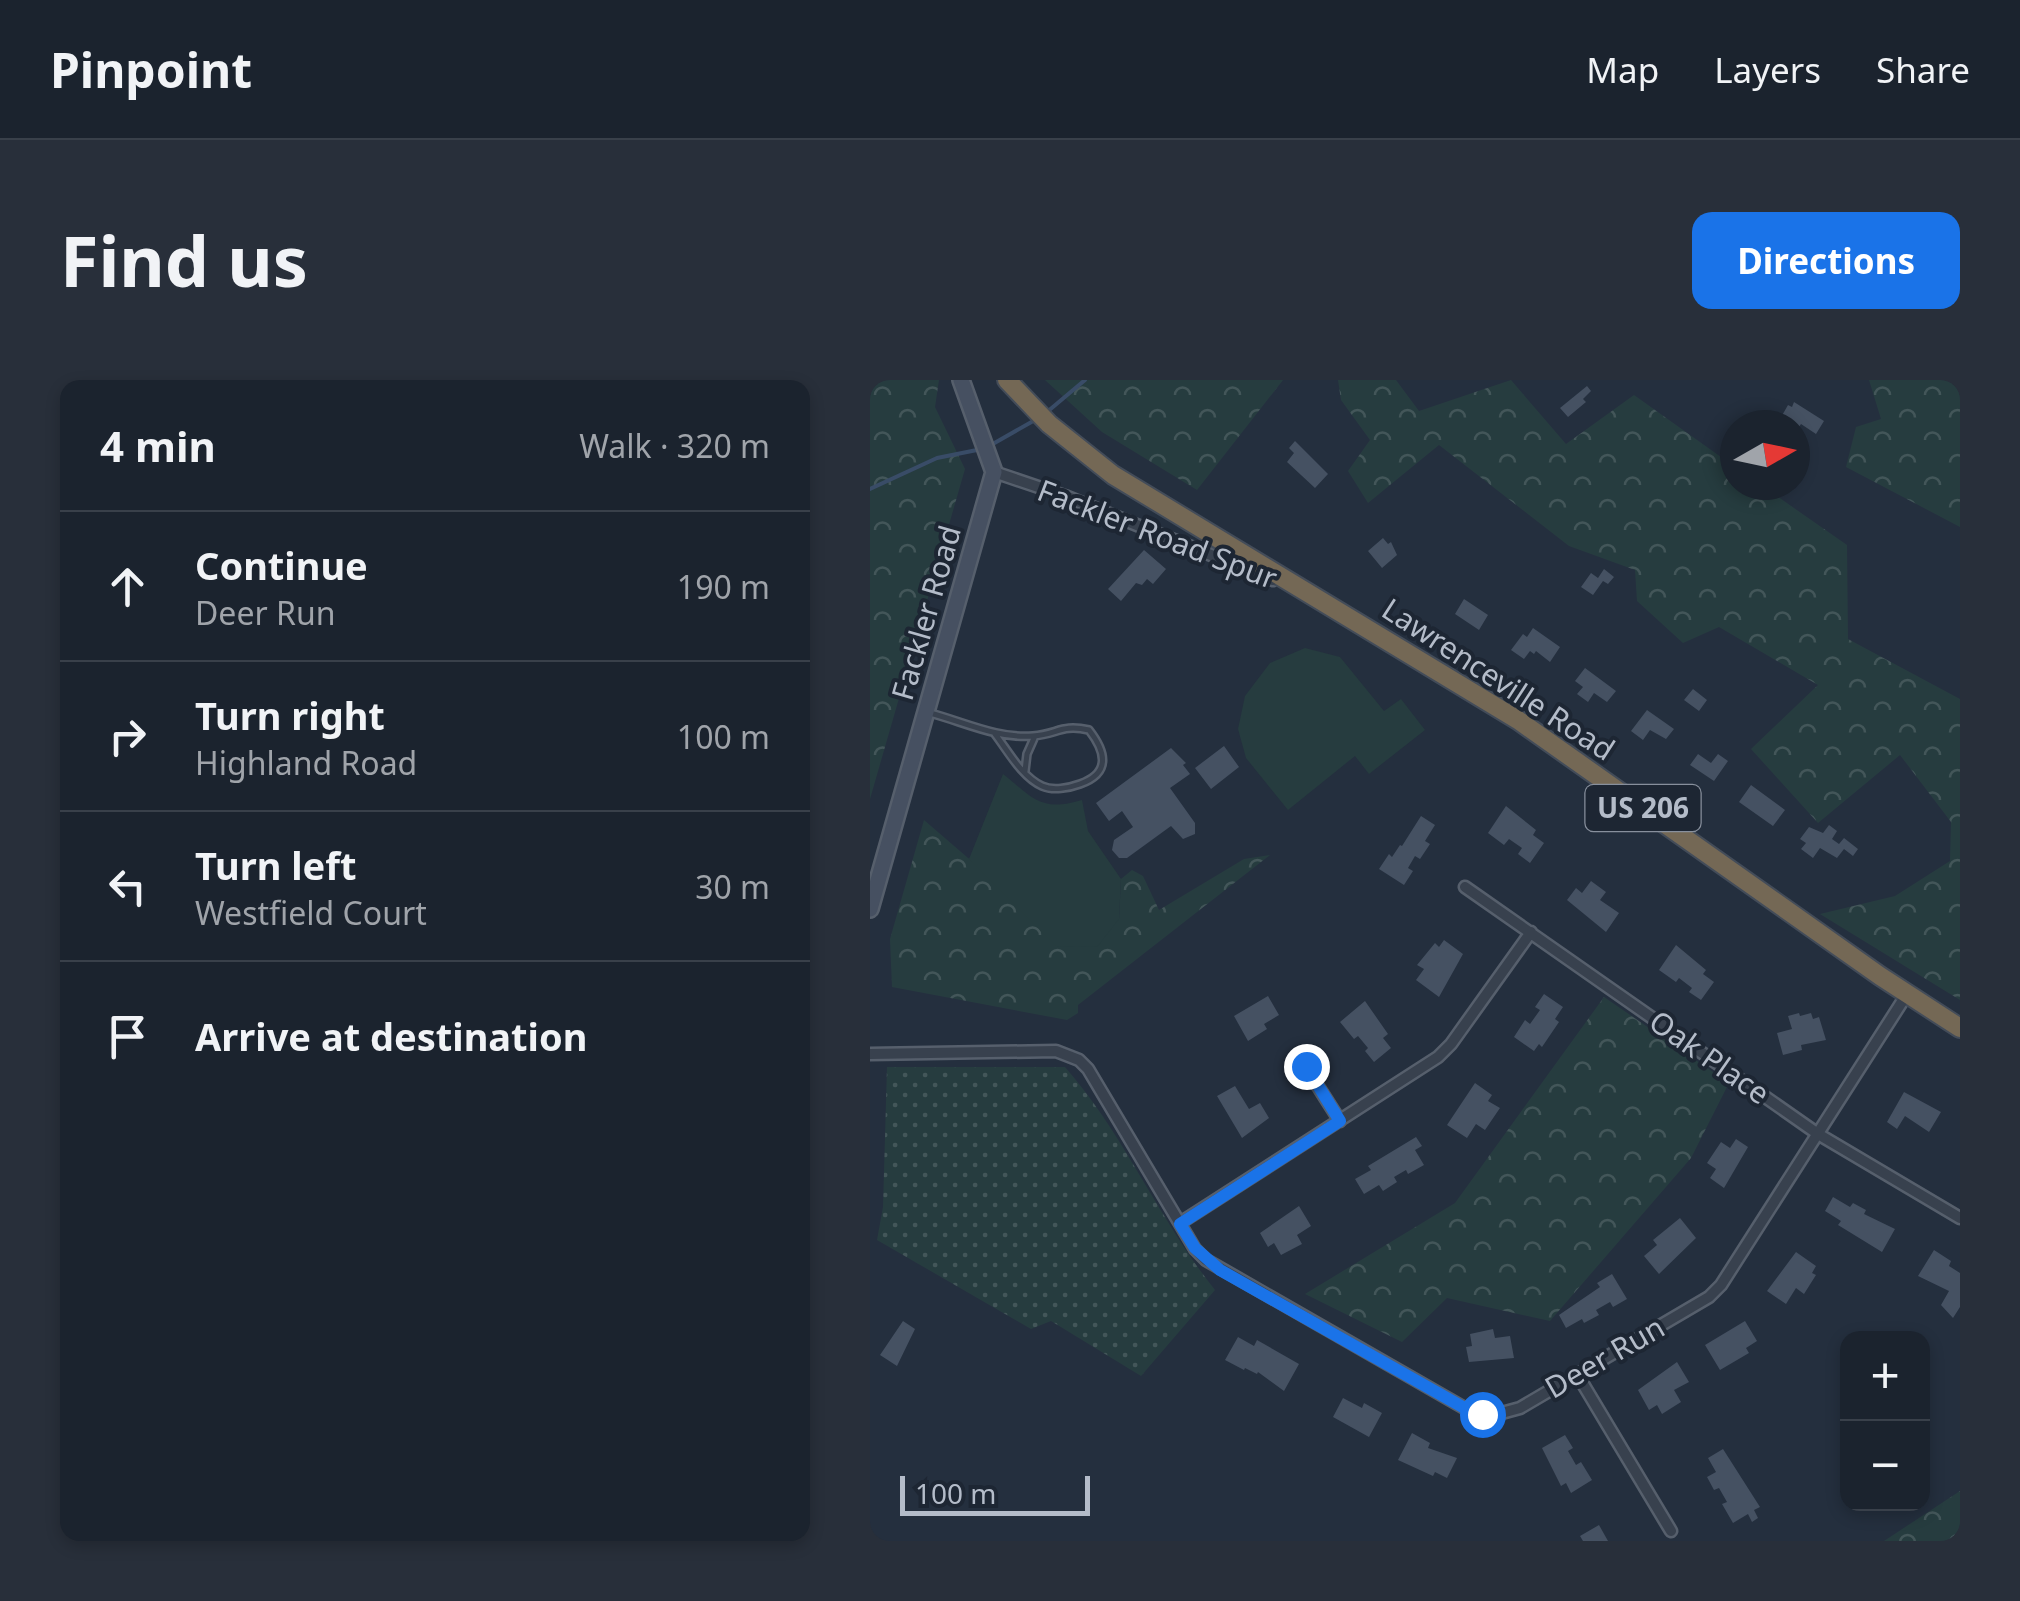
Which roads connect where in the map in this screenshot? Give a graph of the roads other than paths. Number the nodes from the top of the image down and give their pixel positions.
1 (1007, 380) edge
2 (963, 384) edge
3 (993, 470) junction
4 (1319, 598) junction
5 (927, 712) junction
6 (995, 734) junction
7 (1035, 736) junction
8 (1024, 772) junction
9 (1465, 887) dead end
10 (870, 909) edge
11 (1532, 932) junction
12 (1907, 994) junction
13 (1960, 1028) edge
14 (870, 1054) edge
15 (1306, 1066) dead end
16 (1340, 1121) junction
17 (1818, 1134) junction
18 (1960, 1218) edge
19 (1180, 1224) junction
20 (1577, 1374) junction
21 (1671, 1532) dead end

1 - 4 highway, Lawrenceville Road / US 206
2 - 3 street
3 - 4 street, Fackler Road Spur
3 - 5 street, Fackler Road
4 - 12 highway, Lawrenceville Road / US 206
5 - 6 lane
5 - 10 street, Fackler Road
6 - 7 lane
6 - 8 lane
7 - 8 lane
7 - 8 lane
9 - 11 street, Oak Place
11 - 16 street
11 - 17 street, Oak Place
12 - 13 highway, Lawrenceville Road / US 206
12 - 17 street, Deer Run
14 - 19 street, Deer Run
15 - 16 street
16 - 19 street
17 - 18 street, Oak Place
17 - 20 street, Deer Run
19 - 20 street, Deer Run
20 - 21 street

